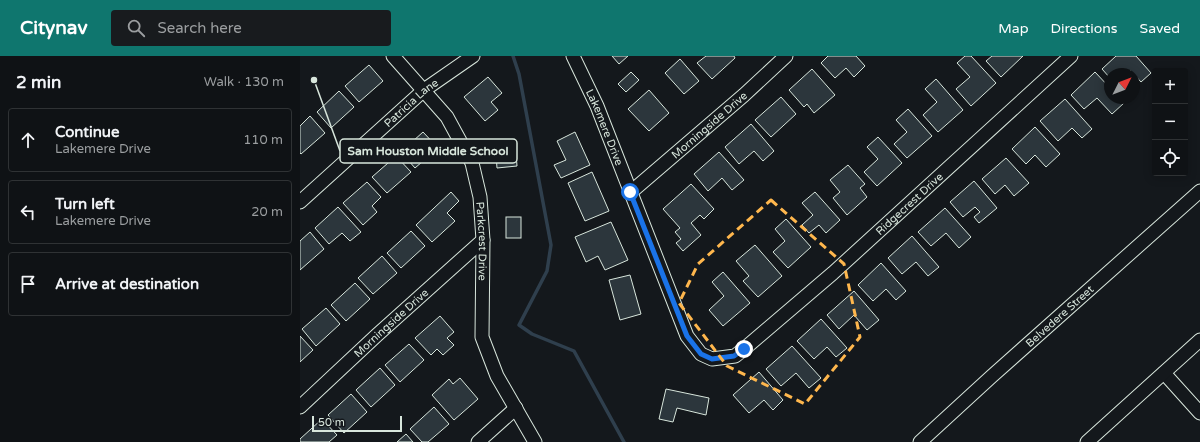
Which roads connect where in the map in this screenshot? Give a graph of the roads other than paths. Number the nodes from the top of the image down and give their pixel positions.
1 (393, 56) edge
2 (473, 56) edge
3 (573, 56) edge
4 (786, 56) edge
5 (1071, 56) edge
6 (424, 90) junction
7 (1200, 191) edge
8 (630, 192) junction
9 (300, 202) edge
10 (483, 240) junction
11 (1200, 340) edge
12 (744, 349) joint
13 (1164, 373) junction
14 (300, 407) edge
15 (516, 408) junction
16 (1200, 413) edge
17 (478, 442) edge
18 (535, 442) edge
19 (920, 442) edge
20 (1087, 442) edge

1 - 6 street, Parkcrest Drive
2 - 6 street, Patricia Lane
3 - 8 street, Lakemere Drive
4 - 8 street, Morningside Drive
5 - 12 street, Ridgecrest Drive
6 - 9 street, Patricia Lane
6 - 10 street, Parkcrest Drive
7 - 19 street, Belvedere Street
8 - 12 street, Lakemere Drive
10 - 14 street, Morningside Drive
10 - 15 street, Parkcrest Drive
11 - 13 street
13 - 16 street
13 - 20 street
15 - 17 street
15 - 18 street, Parkcrest Drive

